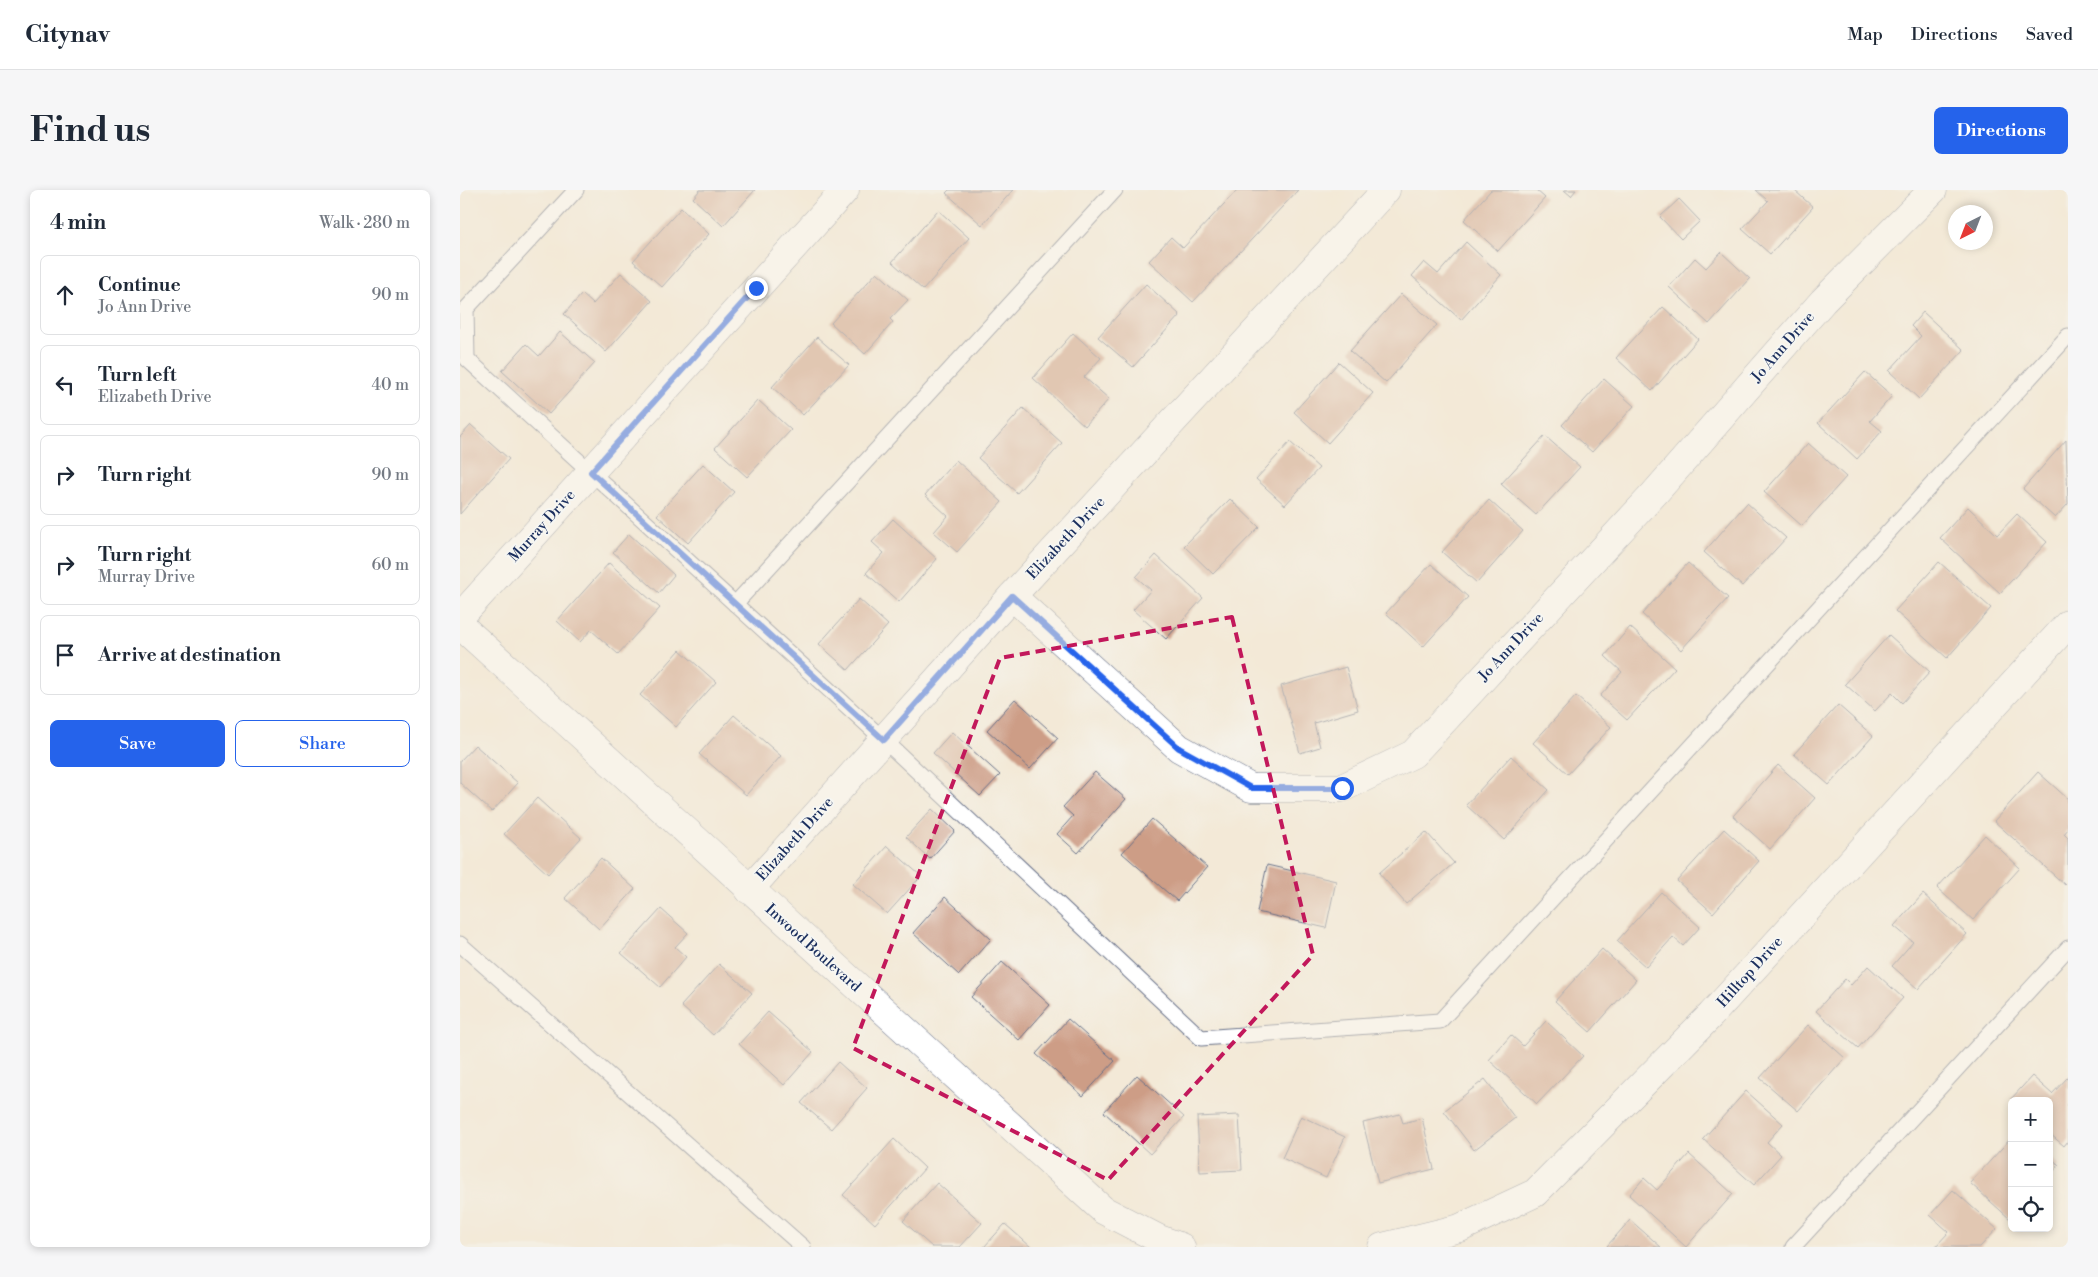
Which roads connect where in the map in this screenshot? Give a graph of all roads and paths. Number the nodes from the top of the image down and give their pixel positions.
1 (576, 190) edge
2 (845, 190) edge
3 (1116, 190) edge
4 (1386, 190) edge
5 (1933, 190) edge
6 (2068, 336) edge
7 (591, 472) junction
8 (1012, 596) junction
9 (735, 604) junction
10 (460, 617) edge
11 (2068, 624) edge
12 (460, 625) edge
13 (884, 740) junction
14 (749, 890) junction
15 (460, 944) edge
16 (2068, 948) edge
17 (803, 1247) edge
18 (1181, 1247) edge
19 (1382, 1247) edge
20 (1793, 1247) edge

1 - 7 lane
2 - 7 street, Murray Drive
3 - 9 lane
4 - 8 street, Elizabeth Drive
5 - 8 street, Jo Ann Drive
6 - 13 lane
7 - 9 lane
7 - 10 street, Murray Drive
8 - 13 street, Elizabeth Drive
9 - 13 lane
11 - 19 street, Hilltop Drive
12 - 14 street, Inwood Boulevard
13 - 14 street, Elizabeth Drive
14 - 18 street, Inwood Boulevard
15 - 17 lane
16 - 20 lane

